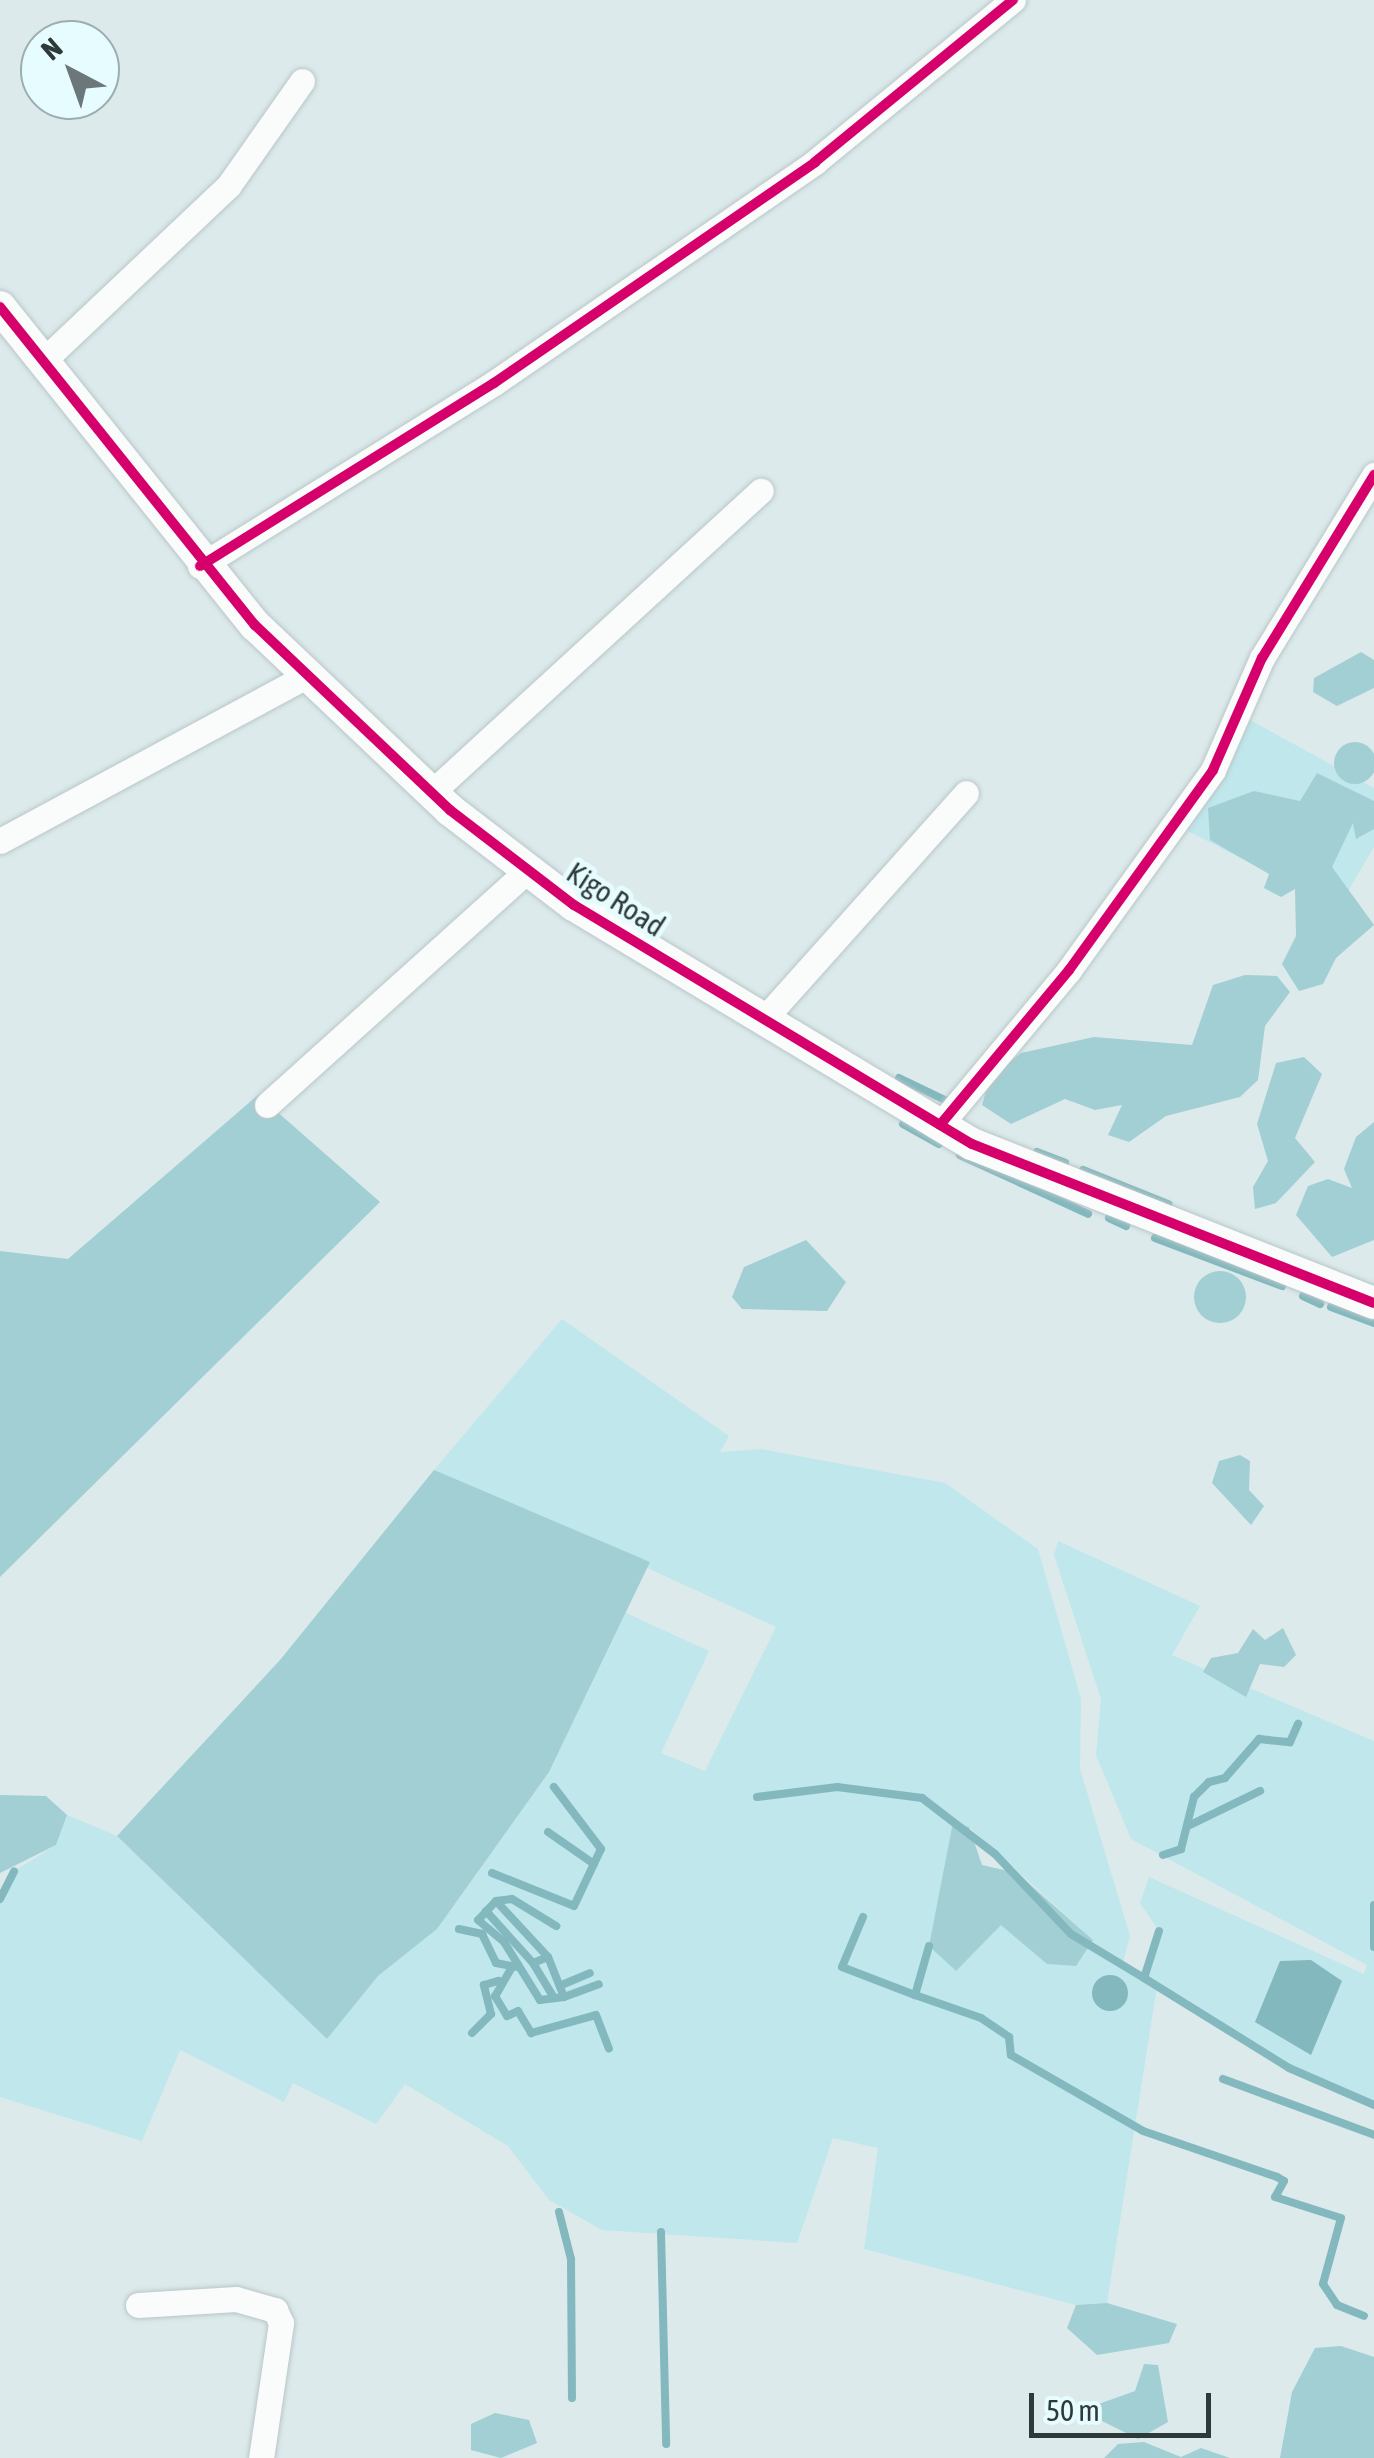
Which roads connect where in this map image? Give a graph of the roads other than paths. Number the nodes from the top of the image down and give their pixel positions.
1 (1013, 0) edge
2 (302, 81) dead end
3 (0, 308) edge
4 (42, 362) junction
5 (1374, 474) edge
6 (761, 492) dead end
7 (200, 566) junction
8 (307, 676) junction
9 (432, 792) junction
10 (966, 793) dead end
11 (0, 841) edge
12 (528, 870) junction
13 (764, 1019) junction
14 (267, 1105) dead end
15 (940, 1125) junction
16 (1374, 1303) edge
17 (138, 2304) dead end
18 (261, 2458) edge

1 - 7 street
2 - 4 street
3 - 4 street, Kigo Road
4 - 7 street, Kigo Road
5 - 15 street
6 - 9 street
7 - 8 street, Kigo Road
8 - 9 street, Kigo Road
8 - 11 street
9 - 12 street, Kigo Road
10 - 13 street
12 - 13 street, Kigo Road
12 - 14 street
13 - 15 street, Kigo Road
15 - 16 street, Kigo Road
17 - 18 street

